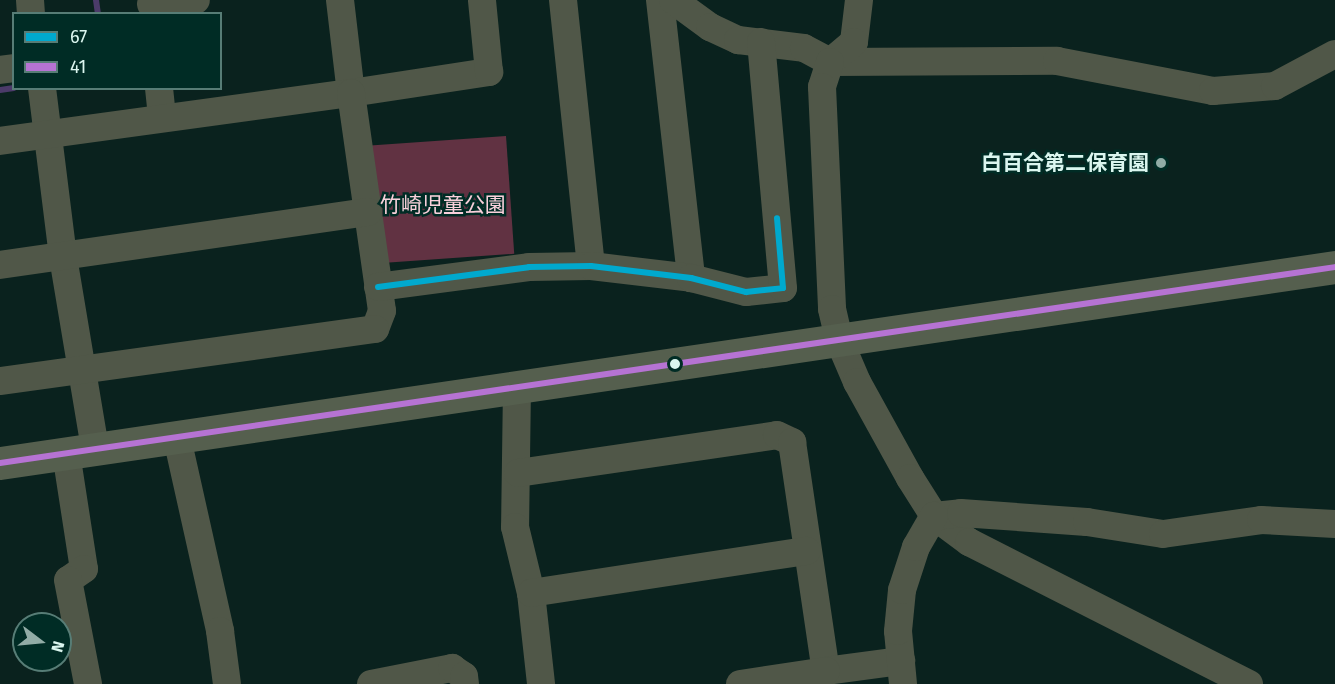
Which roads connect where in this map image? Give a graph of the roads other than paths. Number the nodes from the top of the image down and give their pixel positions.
1 (196, 0) edge
2 (340, 0) edge
3 (482, 0) edge
4 (563, 0) edge
5 (859, 0) edge
6 (677, 3) edge
7 (151, 6) edge
8 (760, 42) junction
9 (1335, 54) edge
10 (830, 62) junction
11 (42, 90) edge
12 (159, 90) edge
13 (351, 93) junction
14 (162, 116) junction
15 (47, 135) junction
16 (0, 141) edge
17 (368, 212) junction
18 (63, 257) junction
19 (0, 265) edge
20 (591, 266) junction
21 (1335, 267) edge
22 (691, 278) junction
23 (378, 287) junction
24 (839, 340) junction
25 (80, 370) junction
26 (0, 381) edge
27 (517, 387) junction
28 (177, 438) junction
29 (80, 450) junction
30 (0, 463) edge
31 (518, 473) junction
32 (934, 516) junction
33 (1335, 524) edge
34 (807, 551) junction
35 (531, 593) junction
36 (826, 671) junction
37 (902, 672) edge
38 (755, 683) edge
39 (88, 684) edge
40 (227, 684) edge
41 (371, 684) edge
42 (465, 684) edge
43 (541, 684) edge
44 (1249, 684) edge

1 - 7 street
2 - 13 street
3 - 13 street
4 - 20 street
5 - 10 street
6 - 8 street
6 - 22 street
8 - 10 street
8 - 22 street
9 - 10 street
10 - 24 street
11 - 15 street
12 - 14 street
13 - 14 street
13 - 17 street
14 - 15 street
15 - 16 street
15 - 18 street
17 - 18 street
17 - 23 street
18 - 19 street
18 - 25 street
20 - 22 street
20 - 23 street
21 - 24 main road
23 - 25 street
24 - 27 main road
24 - 32 street
25 - 26 street
25 - 29 street
27 - 28 main road
27 - 31 street
28 - 29 main road
28 - 40 street
29 - 30 main road
29 - 39 street
31 - 34 street
31 - 35 street
32 - 33 street
32 - 37 street
32 - 44 street
34 - 35 street
34 - 36 street
35 - 43 street
36 - 37 street
36 - 38 street
41 - 42 street

